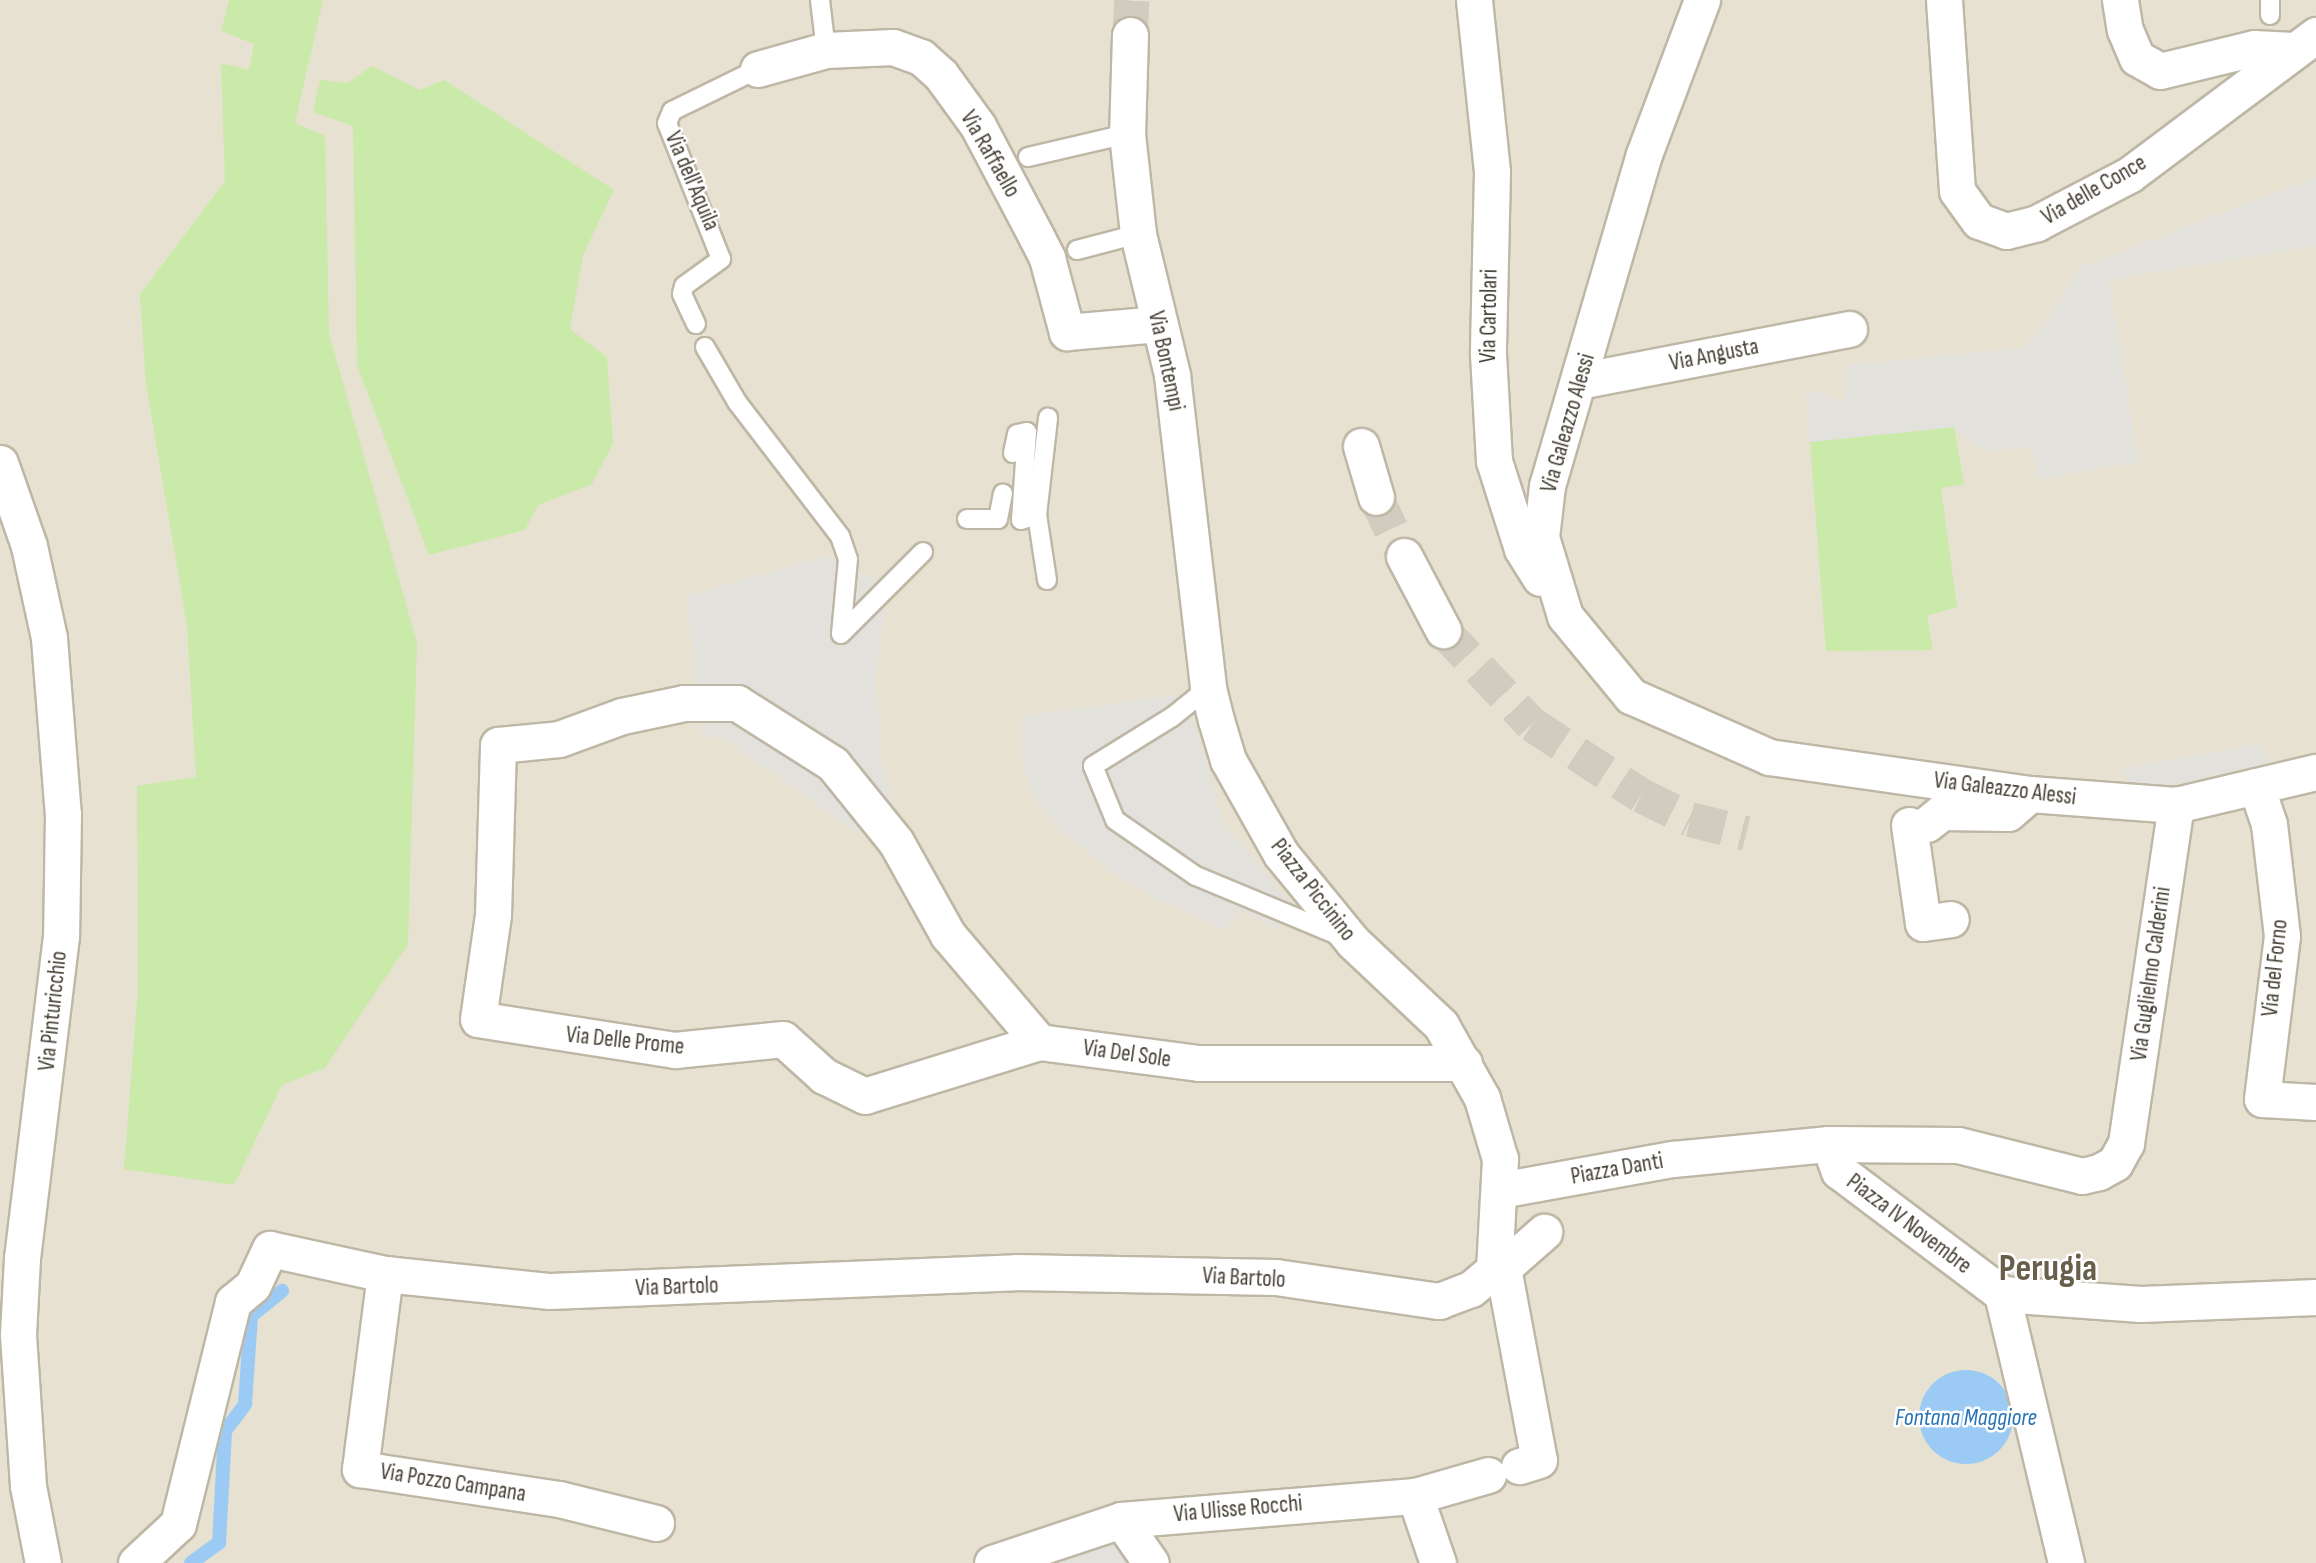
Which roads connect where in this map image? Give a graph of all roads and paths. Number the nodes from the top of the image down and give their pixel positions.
1 (820, 0) edge
2 (1474, 0) edge
3 (1702, 0) edge
4 (1944, 0) edge
5 (2120, 0) edge
6 (1130, 35) tunnel mouth
7 (2304, 42) edge
8 (825, 50) junction
9 (758, 69) joint
10 (1127, 134) junction
11 (1028, 157) dead end
12 (1138, 234) junction
13 (1077, 250) dead end
14 (696, 324) dead end
15 (1159, 324) junction
16 (1849, 329) dead end
17 (705, 347) dead end
18 (1579, 381) junction
19 (1048, 418) dead end
20 (1361, 446) dead end
21 (1013, 453) dead end
22 (0, 463) edge
23 (1003, 493) dead end
24 (1376, 497) tunnel mouth
25 (9, 514) edge
26 (1037, 515) junction
27 (967, 519) dead end
28 (923, 552) dead end
29 (1404, 556) tunnel mouth
30 (1047, 580) dead end
31 (1565, 616) junction
32 (1443, 630) tunnel mouth
33 (1208, 688) junction
34 (2316, 772) edge
35 (2256, 786) junction
36 (2030, 794) junction
37 (2176, 805) junction
38 (1951, 919) dead end
39 (1353, 942) junction
40 (1038, 1042) junction
41 (1464, 1063) junction
42 (2316, 1102) edge
43 (2126, 1143) joint
44 (1829, 1144) junction
45 (1734, 1152) joint
46 (1500, 1190) junction
47 (1544, 1232) dead end
48 (1498, 1269) junction
49 (385, 1274) junction
50 (2003, 1294) junction
51 (2316, 1297) edge
52 (1415, 1496) junction
53 (1121, 1520) junction
54 (656, 1522) dead end
55 (43, 1563) edge
56 (136, 1563) edge
57 (992, 1563) edge
58 (1150, 1563) edge
59 (1438, 1563) edge
60 (2066, 1563) edge

1 - 8 lane
2 - 31 street, Via Cartolari
3 - 18 street, Via Galeazzo Alessi
4 - 7 street, Via delle Conce
5 - 7 street
6 - 10 street, Via Bontempi
8 - 9 street, Via Raffaello
8 - 15 street, Via Raffaello
9 - 14 lane, Via dell'Aquila
10 - 11 lane
10 - 12 street, Via Bontempi
12 - 13 lane
12 - 15 street, Via Bontempi
15 - 33 street, Via Bontempi
16 - 18 street, Via Angusta
17 - 28 lane
18 - 31 street, Via Galeazzo Alessi
19 - 26 lane
20 - 24 street
21 - 26 lane
22 - 25 street, Via Pinturicchio
23 - 27 lane
25 - 55 street, Via Pinturicchio
26 - 30 lane
29 - 32 street
31 - 36 street, Via Galeazzo Alessi
33 - 39 street, Piazza Piccinino
33 - 39 lane
34 - 35 street, Via Galeazzo Alessi
35 - 37 street, Via Galeazzo Alessi
35 - 42 street, Via del Forno
36 - 37 street, Via Galeazzo Alessi
36 - 38 street
37 - 43 street, Via Guglielmo Calderini
39 - 41 street, Piazza Piccinino
40 - 40 street, Via Delle Prome
40 - 41 street, Via Del Sole
41 - 46 street
43 - 44 street, Piazza IV Novembre
44 - 45 street, Piazza IV Novembre
44 - 50 street, Piazza IV Novembre
45 - 46 street, Piazza Danti
46 - 48 street
47 - 48 street
48 - 49 street, Via Bartolo
48 - 52 street, Via Ulisse Rocchi
49 - 54 street, Via Pozzo Campana
49 - 56 street, Via Bartolo
50 - 51 street
50 - 60 street
52 - 53 street, Via Ulisse Rocchi
52 - 59 street
53 - 57 street, Via Ulisse Rocchi
53 - 58 street

